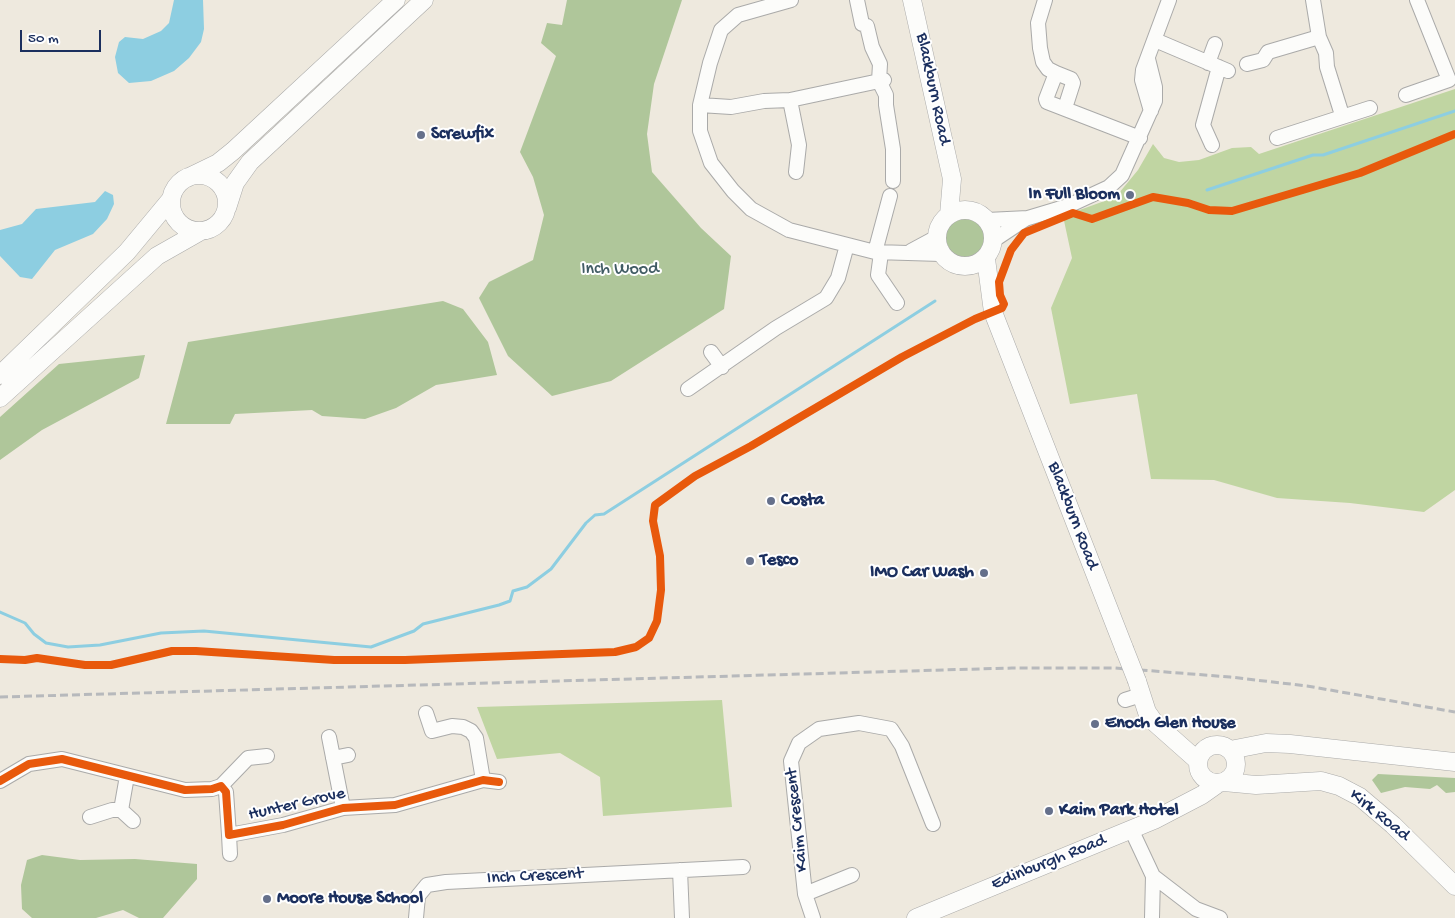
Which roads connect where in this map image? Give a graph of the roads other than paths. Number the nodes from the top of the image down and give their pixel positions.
1 (396, 0) edge
2 (424, 0) edge
3 (435, 0) edge
4 (791, 0) edge
5 (857, 0) edge
6 (912, 0) edge
7 (1045, 0) edge
8 (1169, 0) edge
9 (1313, 0) edge
10 (1417, 0) edge
11 (401, 21) junction
12 (1320, 37) junction
13 (1154, 40) junction
14 (1215, 44) dead end
15 (1248, 64) dead end
16 (1218, 67) junction
17 (1056, 73) junction
18 (1452, 79) edge
19 (881, 80) junction
20 (1406, 95) dead end
21 (790, 100) junction
22 (700, 105) junction
23 (1065, 108) junction
24 (1370, 108) dead end
25 (1342, 115) junction
26 (1140, 138) junction
27 (1277, 138) dead end
28 (1212, 145) dead end
29 (796, 172) dead end
30 (187, 178) junction
31 (952, 179) junction
32 (893, 181) dead end
33 (890, 196) dead end
34 (171, 199) junction
35 (227, 208) junction
36 (949, 215) junction
37 (979, 215) junction
38 (1028, 218) junction
39 (201, 231) junction
40 (994, 240) junction
41 (848, 245) junction
42 (939, 246) junction
43 (878, 252) junction
44 (986, 259) junction
45 (963, 267) junction
46 (896, 303) dead end
47 (992, 308) junction
48 (711, 352) dead end
49 (722, 367) junction
50 (0, 375) edge
51 (688, 389) dead end
52 (0, 398) edge
53 (426, 713) dead end
54 (1154, 722) junction
55 (328, 737) dead end
56 (1210, 746) junction
57 (348, 755) dead end
58 (267, 756) dead end
59 (333, 758) junction
60 (1234, 760) junction
61 (1455, 762) edge
62 (127, 776) junction
63 (1211, 776) junction
64 (483, 780) junction
65 (0, 781) edge
66 (499, 782) dead end
67 (1256, 785) junction
68 (221, 786) junction
69 (343, 808) junction
70 (121, 810) junction
71 (90, 817) dead end
72 (133, 821) dead end
73 (933, 824) dead end
74 (1131, 829) junction
75 (229, 835) junction
76 (230, 854) dead end
77 (743, 867) dead end
78 (680, 870) junction
79 (852, 875) dead end
80 (1154, 876) junction
81 (1455, 886) edge
82 (805, 894) junction
83 (416, 918) edge
84 (682, 918) edge
85 (813, 918) edge
86 (916, 918) edge
87 (1152, 918) edge
88 (1220, 918) edge

1 - 30 main road
2 - 11 main road
3 - 11 main road
4 - 22 street
5 - 19 street
6 - 31 main road, Blackburn Road
7 - 17 street
8 - 13 street
9 - 12 street
10 - 18 street
11 - 35 main road
12 - 15 street
12 - 25 street
13 - 16 street
13 - 26 street
14 - 16 street
16 - 28 street
17 - 23 street
17 - 23 street
18 - 20 street
19 - 21 street
19 - 32 street
21 - 22 street
21 - 29 street
22 - 41 street
23 - 26 street
24 - 25 street
25 - 27 street
26 - 38 street
30 - 34 main road
30 - 35 main road
31 - 36 main road, Blackburn Road
31 - 37 main road, Blackburn Road
33 - 43 street
34 - 39 main road
34 - 50 main road
35 - 39 main road
36 - 37 main road
36 - 42 main road
37 - 38 street
37 - 40 main road
38 - 40 street
39 - 52 main road
40 - 44 main road
41 - 43 street
41 - 49 street
42 - 43 street
42 - 45 main road
43 - 46 street
44 - 45 main road
44 - 47 main road, Blackburn Road
45 - 47 main road, Blackburn Road
47 - 54 main road, Blackburn Road, bridge
48 - 49 street
49 - 51 street
53 - 64 street
54 - 56 main road
54 - 63 main road, Blackburn Road
55 - 59 street, Hunter Grove
56 - 60 main road
56 - 63 main road
57 - 59 street
58 - 68 street
59 - 69 street, Hunter Grove
60 - 61 main road
60 - 63 main road
60 - 67 main road
62 - 65 street
62 - 68 street
62 - 70 street
63 - 67 main road, Kirk Road
63 - 74 main road, Edinburgh Road
64 - 66 street, Hunter Grove
64 - 69 street, Hunter Grove
67 - 81 main road, Kirk Road
68 - 75 street, Hunter Grove
69 - 75 street, Hunter Grove
70 - 71 street
70 - 72 street
73 - 82 street, Kaim Crescent
74 - 80 street
74 - 86 main road, Edinburgh Road
75 - 76 street, Hunter Grove
77 - 78 street, Inch Crescent
78 - 83 street, Inch Crescent
78 - 84 street
79 - 82 street
80 - 87 street
80 - 88 street
82 - 85 street, Kaim Crescent

